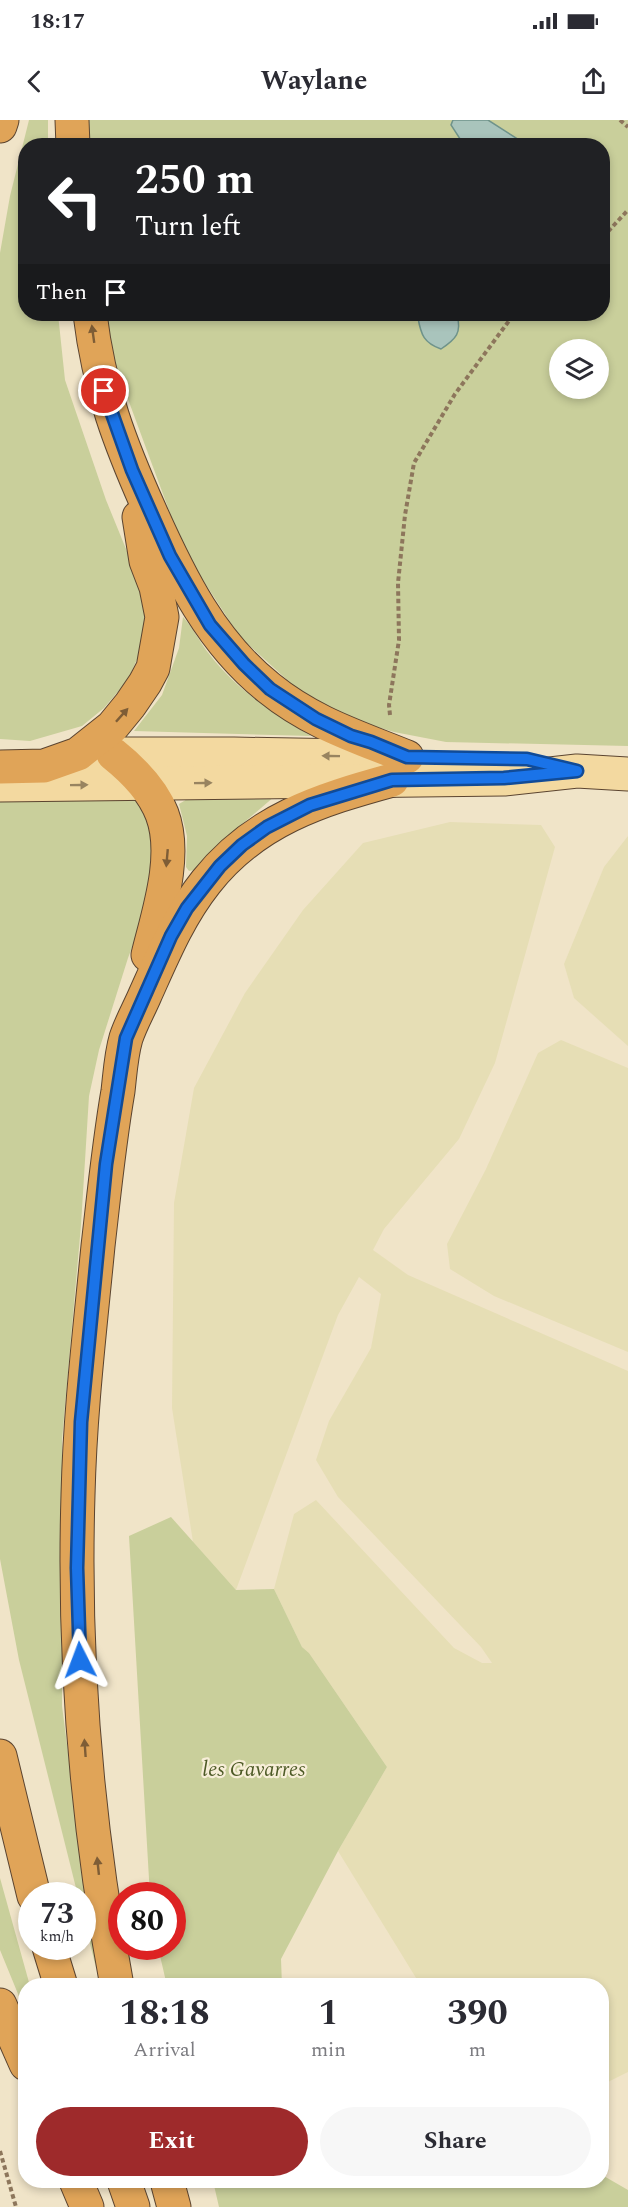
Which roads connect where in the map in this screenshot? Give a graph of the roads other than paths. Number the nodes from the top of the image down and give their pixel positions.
1 (2, 120) edge
2 (72, 120) edge
3 (0, 126) edge
4 (73, 138) edge
5 (91, 321) edge
6 (132, 470) junction
7 (0, 754) edge
8 (78, 754) junction
9 (113, 754) junction
10 (404, 765) junction
11 (0, 767) edge
12 (628, 774) edge
13 (144, 784) junction
14 (0, 785) edge
15 (126, 1038) junction
16 (0, 1756) edge
17 (31, 1882) edge
18 (53, 1960) edge
19 (59, 1978) edge
20 (116, 1978) edge
21 (0, 2005) edge
22 (18, 2046) edge
23 (79, 2188) edge
24 (126, 2188) edge
25 (169, 2188) edge
26 (87, 2207) edge
27 (133, 2207) edge
28 (174, 2207) edge

1 - 3 highway
2 - 4 highway
6 -> 5 highway
8 -> 6 highway
6 - 10 highway
7 - 8 main road
8 - 9 main road
8 - 11 highway
10 -> 9 main road
9 - 13 highway
10 - 12 main road
13 -> 10 main road
10 - 15 highway
14 -> 13 main road
13 -> 15 highway
20 -> 15 highway
16 - 17 highway
18 - 19 highway
21 - 22 highway
23 - 26 highway
24 - 27 highway
25 - 28 highway

